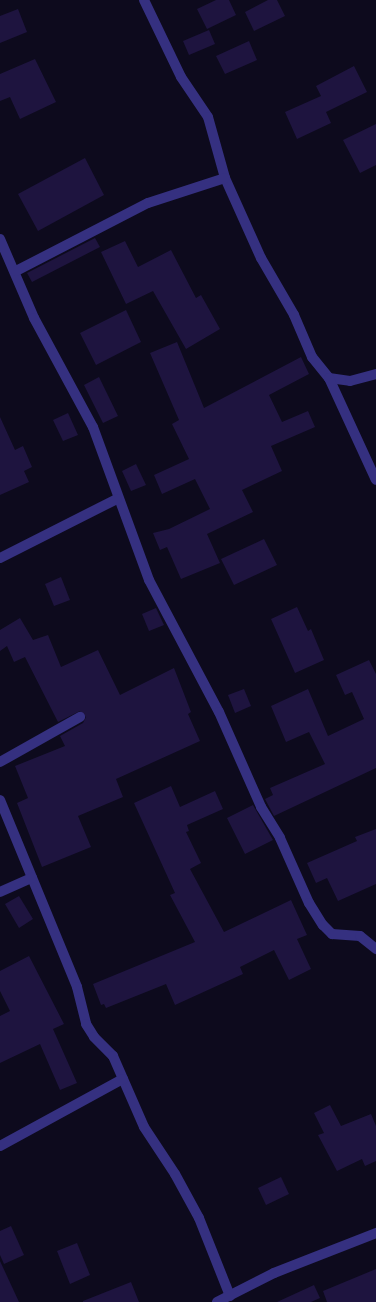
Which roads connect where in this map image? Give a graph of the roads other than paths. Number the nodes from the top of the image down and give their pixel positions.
1 (144, 0) edge
2 (225, 178) junction
3 (0, 239) edge
4 (16, 271) junction
5 (376, 374) edge
6 (329, 378) junction
7 (376, 480) edge
8 (117, 499) junction
9 (0, 558) edge
10 (80, 717) dead end
11 (0, 762) edge
12 (0, 800) edge
13 (32, 878) junction
14 (0, 892) edge
15 (376, 949) edge
16 (123, 1078) junction
17 (0, 1146) edge
18 (376, 1233) edge
19 (230, 1296) junction
20 (217, 1302) edge

1 - 2 street
2 - 4 street
2 - 6 street
3 - 4 street
4 - 8 street
5 - 6 street
6 - 7 street
8 - 9 street
8 - 15 street
10 - 11 street
12 - 13 street
13 - 14 street
13 - 16 street
16 - 17 street
16 - 19 street
18 - 19 street
19 - 20 street

